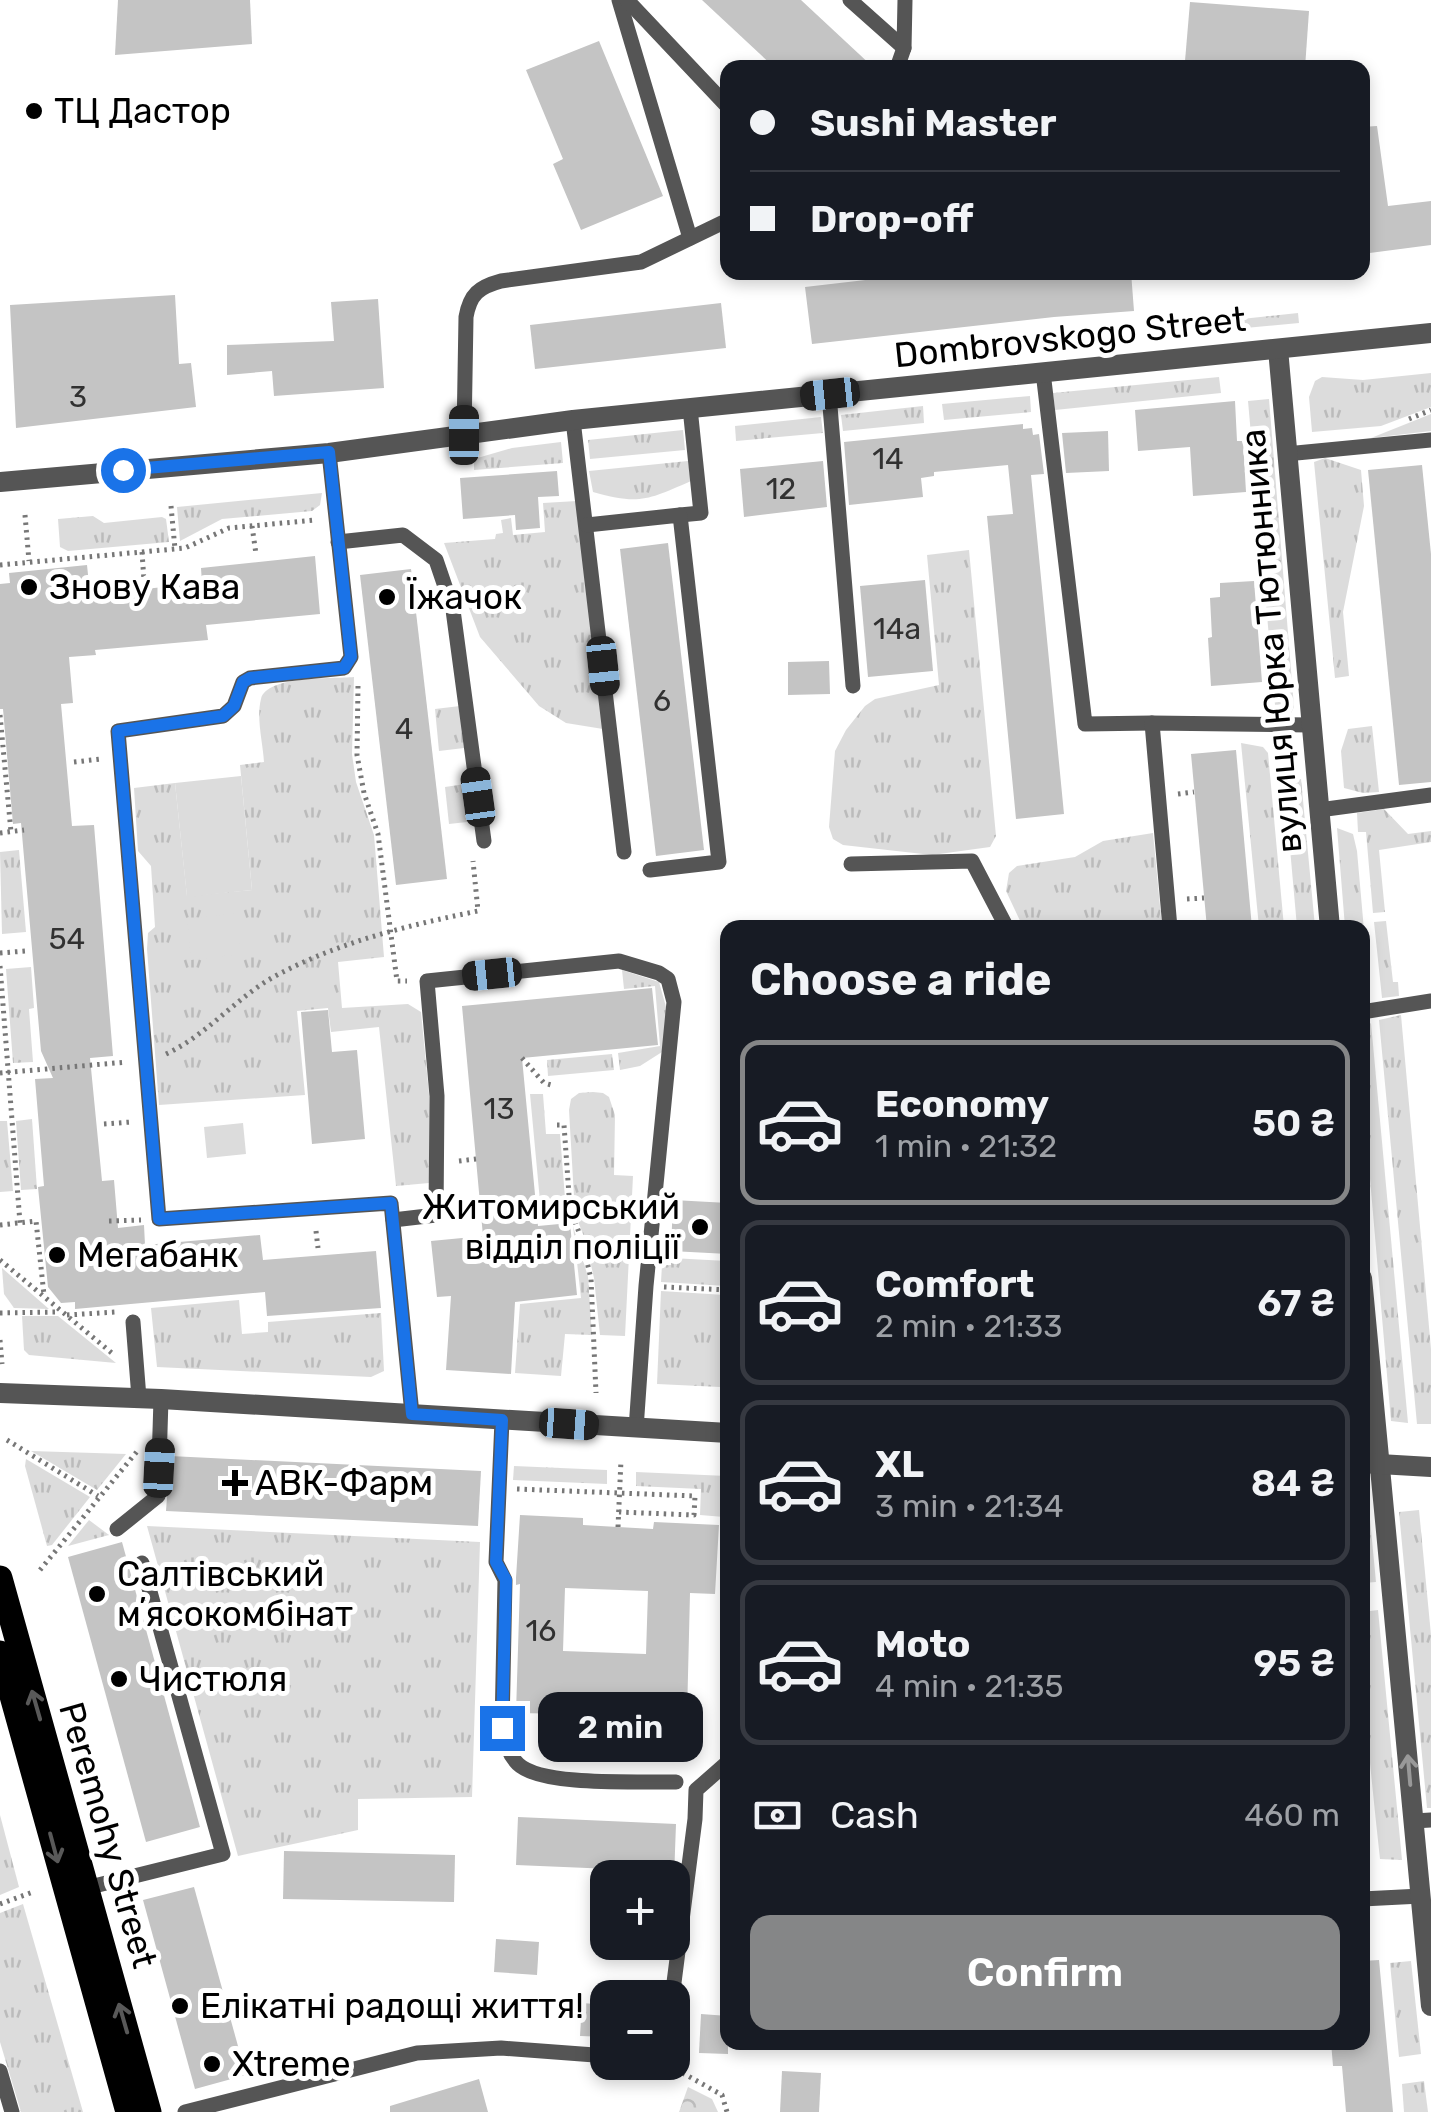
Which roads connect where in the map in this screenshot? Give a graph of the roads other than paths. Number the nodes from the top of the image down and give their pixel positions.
1 (619, 0) edge
2 (627, 0) edge
3 (850, 0) edge
4 (905, 0) edge
5 (904, 48) junction
6 (900, 60) edge
7 (720, 99) edge
8 (720, 224) edge
9 (690, 238) junction
10 (1431, 332) edge
11 (1278, 349) junction
12 (1043, 372) junction
13 (830, 394) junction
14 (690, 408) junction
15 (572, 420) junction
16 (464, 435) junction
17 (1431, 440) edge
18 (329, 452) junction
19 (1286, 454) junction
20 (0, 482) edge
21 (680, 515) junction
22 (587, 525) junction
23 (338, 542) junction
24 (853, 686) dead end
25 (1152, 723) junction
26 (1311, 724) junction
27 (1431, 795) edge
28 (1319, 810) junction
29 (484, 841) road end
30 (624, 852) dead end
31 (851, 864) dead end
32 (650, 870) dead end
33 (1003, 920) edge
34 (1169, 920) edge
35 (1329, 920) edge
36 (1431, 1001) edge
37 (1370, 1011) edge
38 (393, 1220) junction
39 (130, 1317) road end
40 (0, 1393) edge
41 (138, 1398) junction
42 (161, 1399) junction
43 (412, 1414) junction
44 (502, 1420) junction
45 (636, 1429) junction
46 (720, 1433) edge
47 (1371, 1464) edge
48 (1431, 1467) edge
49 (117, 1529) dead end
50 (142, 1563) dead end
51 (0, 1578) edge
52 (0, 1653) edge
53 (720, 1769) edge
54 (676, 1782) dead end
55 (1422, 1821) edge
56 (86, 1888) junction
57 (1421, 1896) junction
58 (1370, 1899) edge
59 (674, 1980) edge
60 (1431, 2006) edge
61 (590, 2055) edge
62 (0, 2071) edge
63 (12, 2112) edge
64 (128, 2112) edge
65 (149, 2112) edge
66 (185, 2112) edge

1 - 9 lane
2 - 7 lane
3 - 5 lane
4 - 5 lane
5 - 6 lane
8 - 9 lane
9 - 16 lane
10 - 11 street, Dombrovskogo Street
11 - 12 street, Dombrovskogo Street
11 - 19 street, вулиця Юрка Тютюнника
12 - 13 street, Dombrovskogo Street
12 - 25 lane
13 - 14 street, Dombrovskogo Street
13 - 24 lane
14 - 15 street, Dombrovskogo Street
14 - 21 lane
15 - 16 street, Dombrovskogo Street
15 - 22 lane
16 - 18 street, Dombrovskogo Street
17 - 19 lane
18 - 20 street, Dombrovskogo Street
18 - 23 lane
19 - 26 street, вулиця Юрка Тютюнника
21 - 22 lane
21 - 32 lane
22 - 30 lane
23 - 29 lane
23 - 38 lane
25 - 26 lane
25 - 34 lane
26 - 28 street, вулиця Юрка Тютюнника
27 - 28 lane
28 - 35 street, вулиця Юрка Тютюнника
31 - 33 lane
36 - 37 lane
38 - 43 lane
38 - 45 lane
39 - 41 lane
40 - 41 street
41 - 42 street
42 - 43 street
42 - 49 lane
43 - 44 street
44 - 45 street
44 - 54 lane
45 - 46 street
47 - 48 street
55 -> 47 street
50 - 56 lane
56 -> 51 main road, Peremohy Street
52 -> 64 main road, Peremohy Street
53 - 59 lane
55 - 57 street
65 -> 56 main road, Peremohy Street
57 - 58 lane
57 - 60 street
61 - 66 lane
62 - 63 lane

